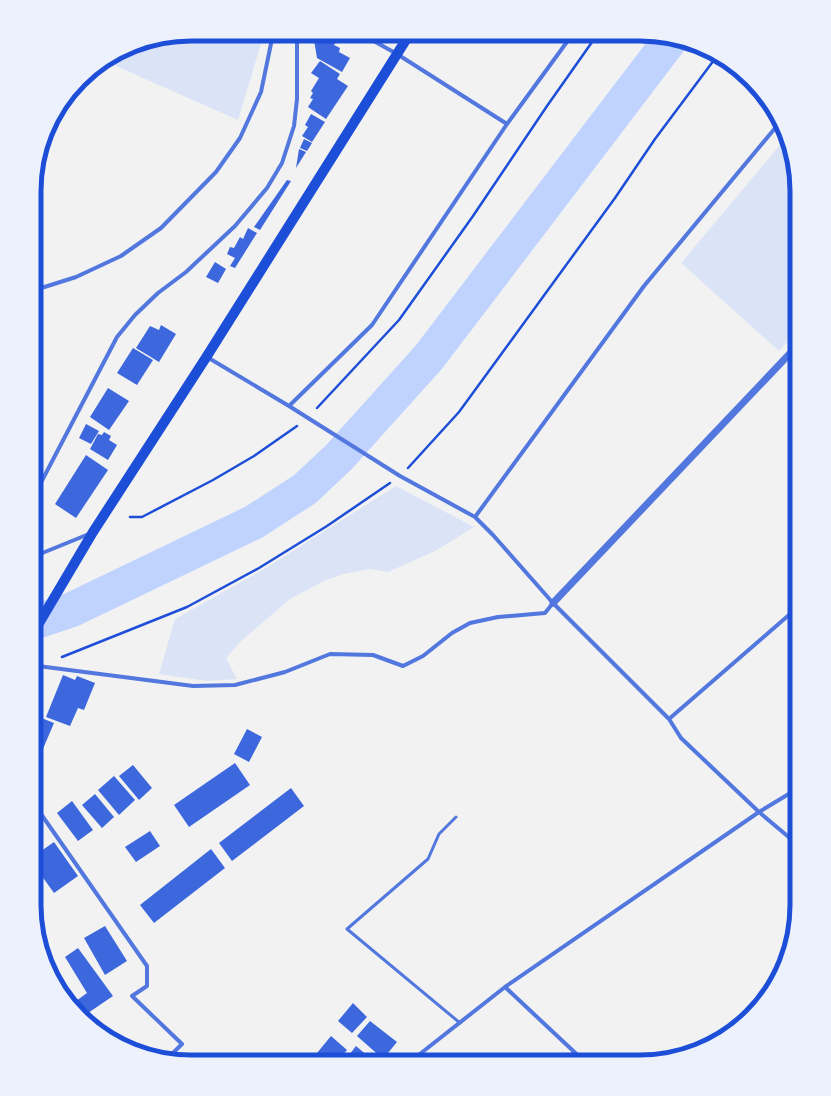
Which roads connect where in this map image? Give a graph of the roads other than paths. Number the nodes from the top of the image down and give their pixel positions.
1 (272, 41) edge
2 (297, 41) edge
3 (375, 41) edge
4 (405, 41) edge
5 (568, 41) edge
6 (397, 54) junction
7 (507, 124) junction
8 (776, 127) edge
9 (41, 288) edge
10 (790, 353) edge
11 (207, 356) junction
12 (289, 406) junction
13 (41, 482) edge
14 (475, 517) junction
15 (93, 532) junction
16 (41, 554) edge
17 (553, 603) junction
18 (790, 614) edge
19 (41, 618) edge
20 (41, 668) edge
21 (669, 719) junction
22 (790, 793) edge
23 (760, 812) junction
24 (41, 814) edge
25 (456, 817) dead end
26 (790, 838) edge
27 (505, 988) junction
28 (460, 1023) junction
29 (574, 1052) junction
30 (172, 1054) edge
31 (419, 1055) edge
32 (571, 1055) edge
33 (577, 1055) edge

1 - 9 street
2 - 13 street
3 - 6 street
4 - 6 main road
5 - 7 street
6 - 7 street
6 - 11 main road
7 - 12 street
8 - 14 street
10 - 17 street
11 - 12 street
11 - 15 main road
12 - 14 street
14 - 17 street
15 - 16 street
15 - 19 main road
17 - 20 street
17 - 21 street
18 - 21 street
21 - 23 street
22 - 23 street
23 - 26 street
23 - 27 street
24 - 30 street
25 - 28 lane
27 - 28 street
27 - 29 street
28 - 31 street
29 - 32 street
29 - 33 street

